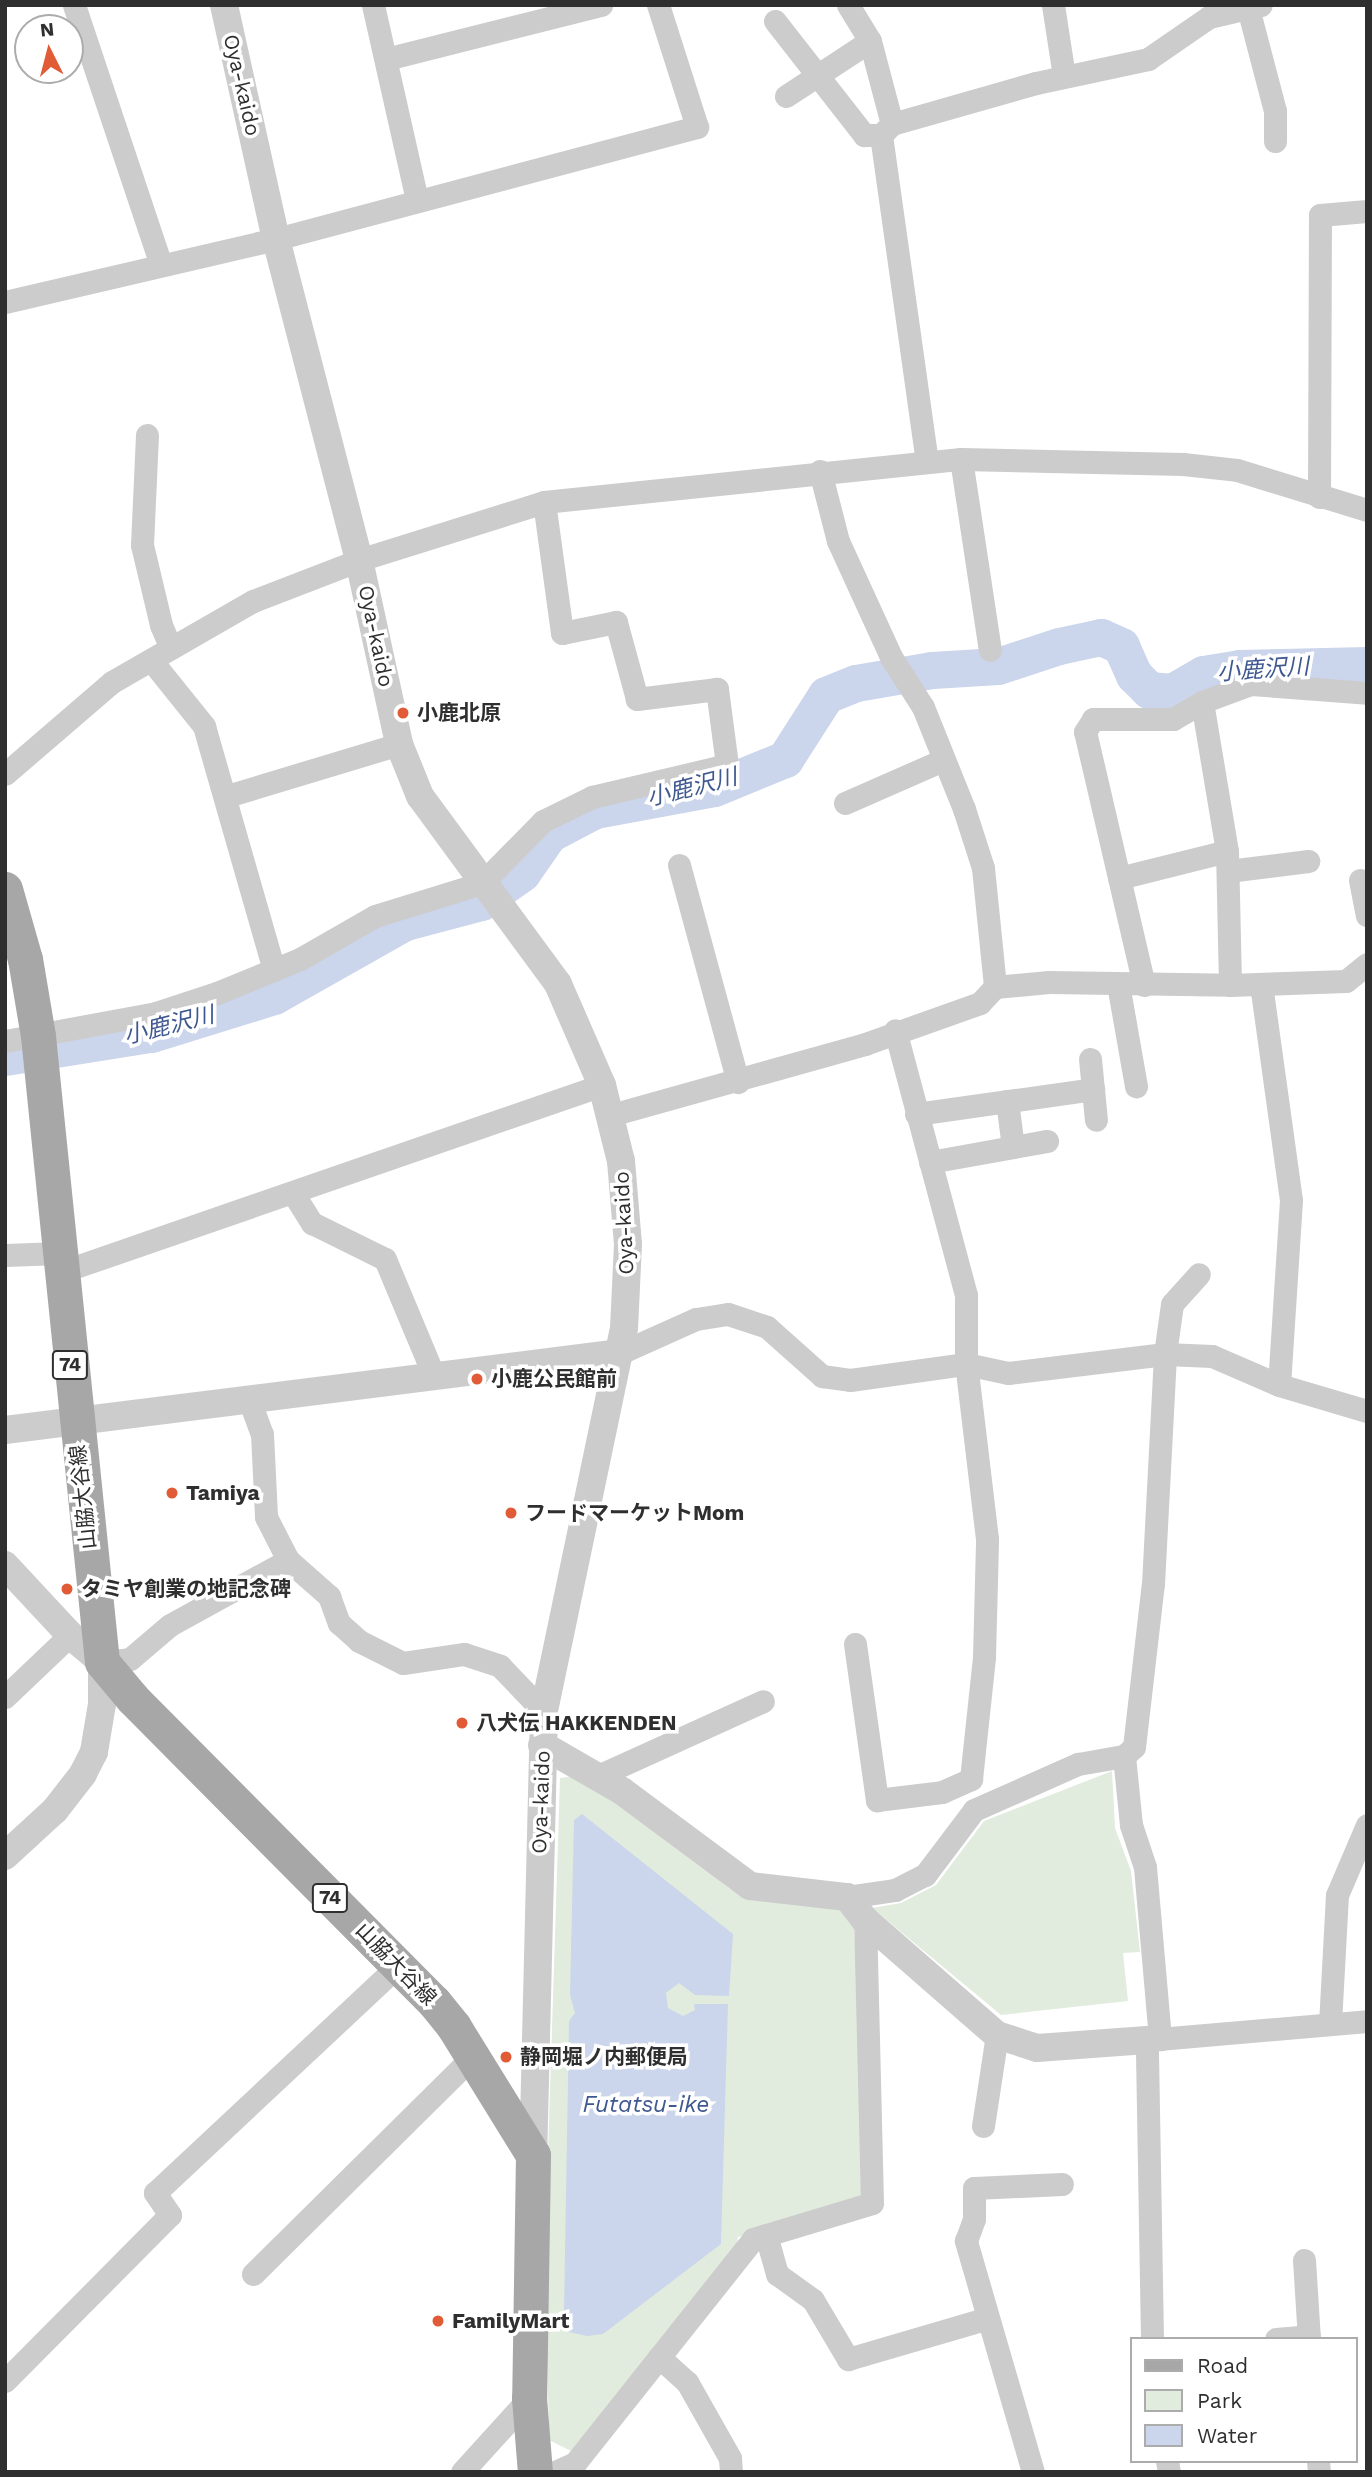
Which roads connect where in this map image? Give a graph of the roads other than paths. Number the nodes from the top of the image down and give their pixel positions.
1 (74, 5) edge
2 (224, 5) edge
3 (373, 5) edge
4 (601, 5) edge
5 (658, 5) edge
6 (848, 5) edge
7 (1053, 5) edge
8 (1254, 7) edge
9 (524, 14) edge
10 (775, 21) dead end
11 (870, 41) junction
12 (386, 59) junction
13 (818, 75) junction
14 (1064, 76) junction
15 (786, 96) dead end
16 (886, 129) junction
17 (1275, 141) dead end
18 (417, 201) junction
19 (1367, 211) edge
20 (276, 239) junction
21 (161, 265) junction
22 (6, 300) edge
23 (147, 435) dead end
24 (961, 459) junction
25 (927, 461) junction
26 (820, 471) junction
27 (1319, 496) junction
28 (544, 502) junction
29 (1367, 510) edge
30 (359, 560) junction
31 (171, 648) junction
32 (990, 650) dead end
33 (151, 660) junction
34 (1367, 693) edge
35 (1202, 702) junction
36 (399, 744) junction
37 (943, 760) junction
38 (5, 774) edge
39 (227, 796) junction
40 (845, 803) dead end
41 (1228, 861) junction
42 (1308, 861) dead end
43 (679, 865) dead end
44 (1119, 878) junction
45 (1360, 880) dead end
46 (482, 883) junction
47 (5, 889) edge
48 (1367, 915) edge
49 (1367, 964) edge
50 (274, 970) junction
51 (1118, 984) junction
52 (1261, 984) junction
53 (1144, 985) junction
54 (1230, 985) junction
55 (995, 987) junction
56 (895, 1030) junction
57 (30, 1046) edge
58 (1090, 1059) dead end
59 (738, 1082) junction
60 (602, 1085) junction
61 (1136, 1086) dead end
62 (1093, 1089) junction
63 (1007, 1101) junction
64 (916, 1114) junction
65 (611, 1115) junction
66 (1096, 1121) dead end
67 (1047, 1140) dead end
68 (1013, 1147) junction
69 (930, 1162) junction
70 (293, 1193) junction
71 (5, 1255) edge
72 (60, 1263) junction
73 (1199, 1274) dead end
74 (620, 1353) junction
75 (1165, 1354) junction
76 (966, 1364) junction
77 (433, 1376) junction
78 (1279, 1385) junction
79 (249, 1399) junction
80 (1367, 1411) edge
81 (75, 1421) junction
82 (5, 1430) edge
83 (288, 1560) junction
84 (5, 1565) edge
85 (70, 1635) junction
86 (855, 1644) dead end
87 (102, 1661) junction
88 (5, 1697) edge
89 (763, 1701) dead end
90 (544, 1712) junction
91 (542, 1745) junction
92 (1124, 1756) junction
93 (598, 1776) junction
94 (971, 1779) junction
95 (974, 1810) junction
96 (1367, 1825) edge
97 (5, 1856) edge
98 (847, 1897) junction
99 (865, 1920) junction
100 (398, 1966) junction
101 (1367, 2021) edge
102 (1330, 2024) junction
103 (997, 2035) junction
104 (1154, 2039) junction
105 (473, 2056) junction
106 (983, 2126) dead end
107 (533, 2155) junction
108 (1062, 2185) dead end
109 (766, 2235) junction
110 (1304, 2260) dead end
111 (253, 2274) dead end
112 (985, 2319) junction
113 (1152, 2337) edge
114 (1309, 2337) edge
115 (659, 2357) junction
116 (5, 2381) edge
117 (529, 2398) junction
118 (462, 2472) edge
119 (535, 2472) edge
120 (555, 2472) edge
121 (731, 2472) edge
122 (1033, 2472) edge

1 - 21 street
2 - 20 street, Oya-kaido
3 - 12 street
4 - 9 street
5 - 18 street
6 - 11 street
7 - 14 street
8 - 14 street
8 - 17 street
9 - 12 street
10 - 13 street
11 - 13 street
11 - 16 street
12 - 18 street
13 - 15 street
13 - 16 street
14 - 16 street
16 - 25 street
18 - 20 street
19 - 27 street
20 - 21 street
20 - 30 street, Oya-kaido
21 - 22 street
23 - 31 street
24 - 25 street
24 - 27 street
24 - 32 street
25 - 26 street
26 - 28 street
26 - 37 street
27 - 29 street
28 - 30 street
28 - 46 street
30 - 31 street
30 - 36 street, Oya-kaido
31 - 33 street
33 - 38 street
33 - 39 street
34 - 35 street
35 - 41 street
35 - 44 street
36 - 39 street
36 - 46 street, Oya-kaido
37 - 40 street
37 - 55 street
39 - 50 street
41 - 42 street
41 - 44 street
41 - 54 street
43 - 59 street
44 - 53 street
45 - 48 street
46 - 50 street
46 - 60 street, Oya-kaido
47 - 57 main road, 山脇大谷線 / 74
49 - 52 street
50 - 57 street
51 - 53 street
51 - 55 street
51 - 61 street
52 - 54 street
52 - 78 street
53 - 54 street
55 - 56 street
56 - 59 street
56 - 64 street
57 - 72 main road, 山脇大谷線 / 74
58 - 62 street
59 - 65 street
60 - 65 street, Oya-kaido
60 - 70 street
62 - 63 street
62 - 66 street
63 - 64 street
63 - 68 street
64 - 69 street
65 - 74 street, Oya-kaido
67 - 68 street
68 - 69 street
69 - 76 street
70 - 72 street
70 - 77 street
71 - 72 street
72 - 81 main road, 山脇大谷線 / 74
73 - 75 street
74 - 76 street
74 - 77 street
74 - 90 street, Oya-kaido
75 - 76 street
75 - 78 street
75 - 92 street
76 - 94 street
77 - 79 street
78 - 80 street
79 - 81 street
79 - 83 street
81 - 82 street
81 - 87 main road, 山脇大谷線 / 74
83 - 87 street
83 - 90 street
84 - 85 street
85 - 87 street
85 - 88 street
86 - 94 street
87 - 97 street
87 - 100 main road, 山脇大谷線 / 74
89 - 93 street
90 - 91 street, Oya-kaido
91 - 93 street
91 - 107 street, Oya-kaido
92 - 95 street
92 - 104 street
93 - 98 street
94 - 95 street
95 - 98 street
96 - 102 street
98 - 99 street
99 - 103 street
99 - 109 street
100 - 105 main road, 山脇大谷線 / 74
100 - 116 street
101 - 102 street
102 - 104 street
103 - 104 street
103 - 106 street
104 - 113 street
105 - 107 main road, 山脇大谷線 / 74
105 - 111 street
107 - 117 main road, Oya-kaido
108 - 112 street
109 - 112 street
109 - 115 street
110 - 114 street
112 - 122 street
115 - 120 street
115 - 121 street
117 - 118 street
117 - 119 main road, Oya-kaido

